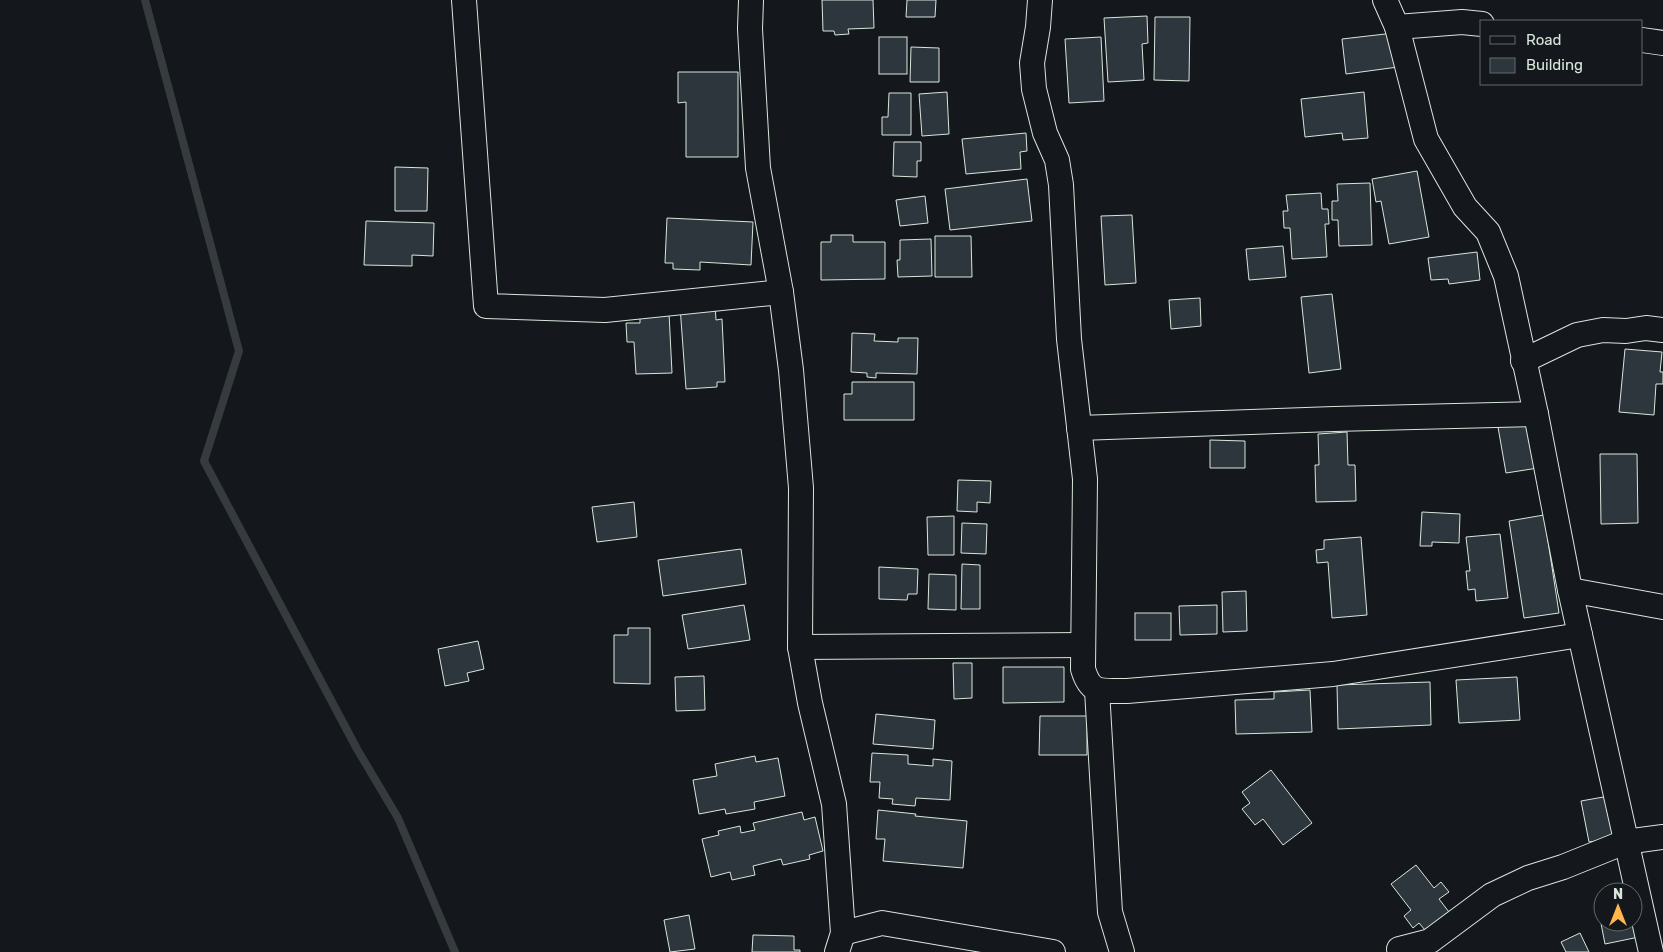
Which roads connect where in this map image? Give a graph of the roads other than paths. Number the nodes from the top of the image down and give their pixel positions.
1 (464, 0) edge
2 (752, 0) edge
3 (1040, 0) edge
4 (1385, 0) edge
5 (1480, 24) edge
6 (1397, 27) junction
7 (1643, 40) edge
8 (1663, 43) edge
9 (781, 292) junction
10 (1663, 330) edge
11 (1523, 361) junction
12 (1536, 414) junction
13 (1079, 428) junction
14 (1570, 590) junction
15 (1663, 607) edge
16 (1580, 635) junction
17 (1083, 645) junction
18 (800, 647) junction
19 (1097, 690) junction
20 (1663, 837) edge
21 (1625, 842) junction
22 (840, 943) edge
23 (1399, 949) dead end
24 (1053, 952) edge
25 (1122, 952) edge
26 (1651, 952) edge

1 - 9 street
2 - 9 street
3 - 13 street
4 - 6 street
5 - 6 street
6 - 11 street
7 - 8 street
9 - 18 street
10 - 11 street
11 - 12 street
12 - 13 street
12 - 14 street
13 - 17 street
14 - 15 street
14 - 16 street
16 - 19 street
16 - 21 street
17 - 18 street
17 - 19 street
18 - 22 street
19 - 25 street
20 - 21 street
21 - 23 street
21 - 26 street
22 - 24 street

